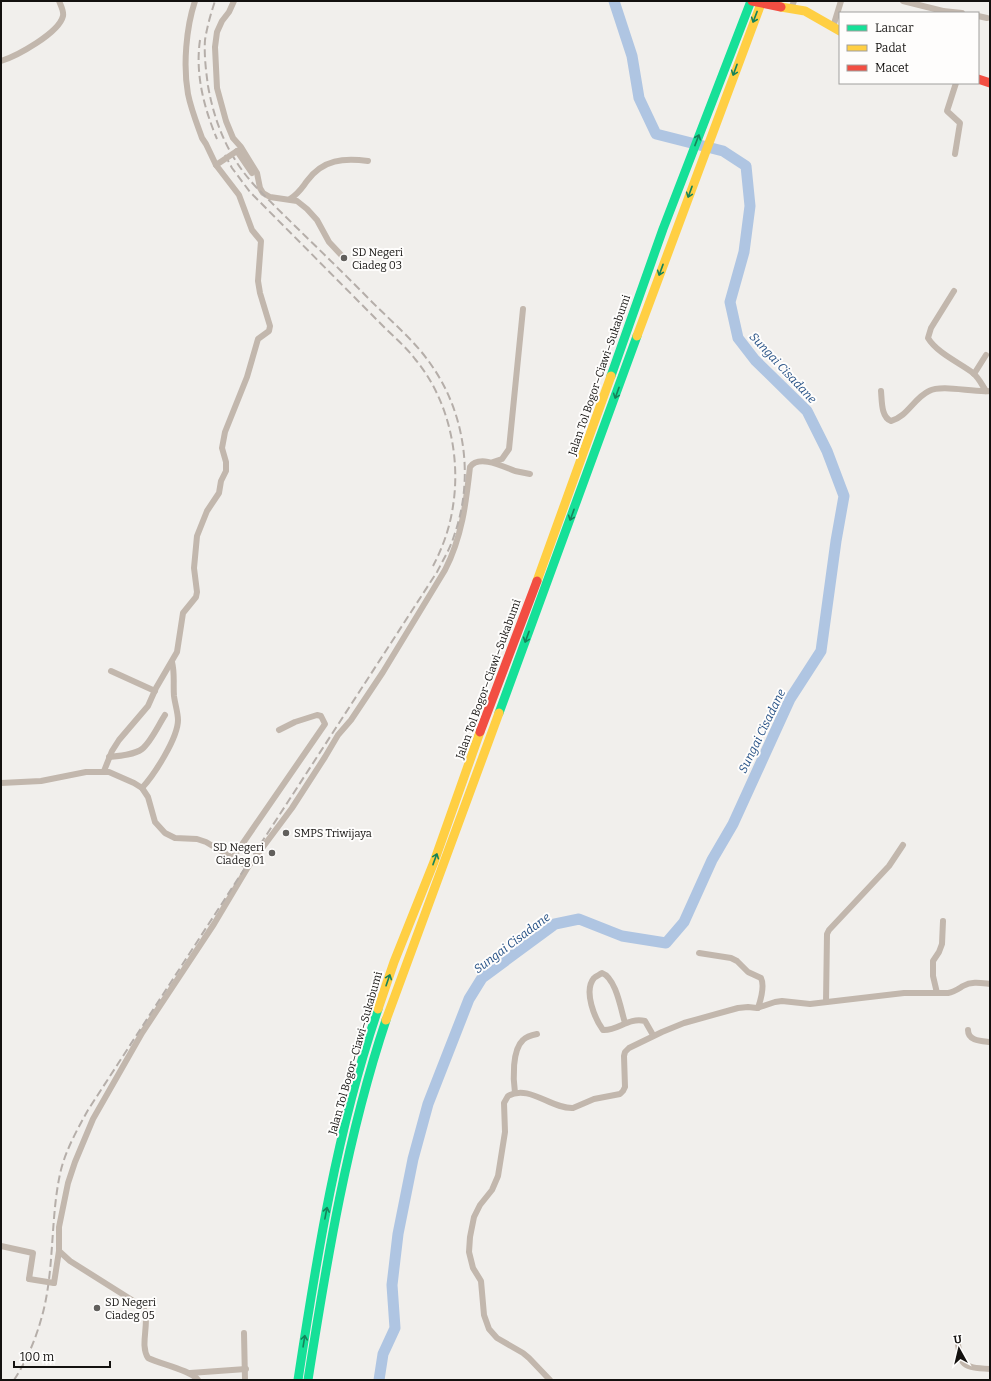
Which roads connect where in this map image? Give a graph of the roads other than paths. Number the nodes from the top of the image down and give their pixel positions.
1 (59, 1) edge
2 (195, 1) edge
3 (234, 1) edge
4 (752, 1) edge
5 (762, 1) edge
6 (841, 1) edge
7 (906, 1) edge
8 (793, 5) edge
9 (839, 12) edge
10 (943, 12) edge
11 (839, 14) edge
12 (979, 16) edge
13 (987, 18) dead end
14 (837, 28) edge
15 (1, 61) edge
16 (979, 79) edge
17 (990, 83) edge
18 (956, 84) edge
19 (955, 154) dead end
20 (368, 161) dead end
21 (216, 165) junction
22 (260, 182) junction
23 (290, 199) junction
24 (344, 258) dead end
25 (954, 291) dead end
26 (523, 309) dead end
27 (986, 355) dead end
28 (974, 374) junction
29 (881, 391) dead end
30 (988, 391) edge
31 (493, 462) junction
32 (530, 474) dead end
33 (172, 662) junction
34 (111, 671) dead end
35 (155, 691) junction
36 (165, 715) dead end
37 (278, 730) dead end
38 (109, 757) junction
39 (104, 771) junction
40 (1, 783) edge
41 (142, 788) junction
42 (904, 845) dead end
43 (232, 859) junction
44 (248, 867) junction
45 (943, 921) dead end
46 (699, 953) dead end
47 (990, 984) edge
48 (937, 992) junction
49 (826, 1002) junction
50 (758, 1008) junction
51 (625, 1023) junction
52 (968, 1030) dead end
53 (537, 1034) dead end
54 (654, 1035) junction
55 (990, 1042) edge
56 (514, 1093) junction
57 (1, 1246) edge
58 (59, 1251) junction
59 (244, 1333) dead end
60 (957, 1337) dead end
61 (246, 1369) junction
62 (990, 1369) edge
63 (189, 1373) junction
64 (198, 1380) edge
65 (245, 1380) edge
66 (298, 1380) edge
67 (308, 1380) edge
68 (550, 1380) edge

1 - 15 street
2 - 21 street
3 - 22 street
4 - 8 main road, bridge
66 -> 4 main road, Jalan Tol Bogor–Ciawi–Sukabumi
5 -> 67 main road, Jalan Tol Bogor–Ciawi–Sukabumi
6 - 9 street
7 - 10 street
8 - 14 main road
11 - 14 street
12 - 13 street
16 - 17 main road
18 - 19 street
20 - 23 street
21 - 22 street, bridge
21 - 33 street
22 - 23 street
23 - 24 street
25 - 28 street
26 - 31 street
27 - 28 street
28 - 30 street
29 - 30 street
31 - 32 street
31 - 44 street
33 - 35 street
33 - 41 street
34 - 35 street
35 - 38 street
36 - 38 street
37 - 43 street
38 - 39 street
39 - 40 street
39 - 41 street
41 - 43 street
42 - 49 street
43 - 44 street
44 - 58 street
45 - 48 street
46 - 50 street
47 - 48 street
48 - 49 street
49 - 50 street
50 - 54 street
51 - 51 street
51 - 54 street
52 - 55 street
53 - 56 street
54 - 56 street
56 - 68 street
57 - 58 street, bridge
58 - 63 street
59 - 61 street
60 - 62 street
61 - 63 street
61 - 65 street
63 - 64 street

